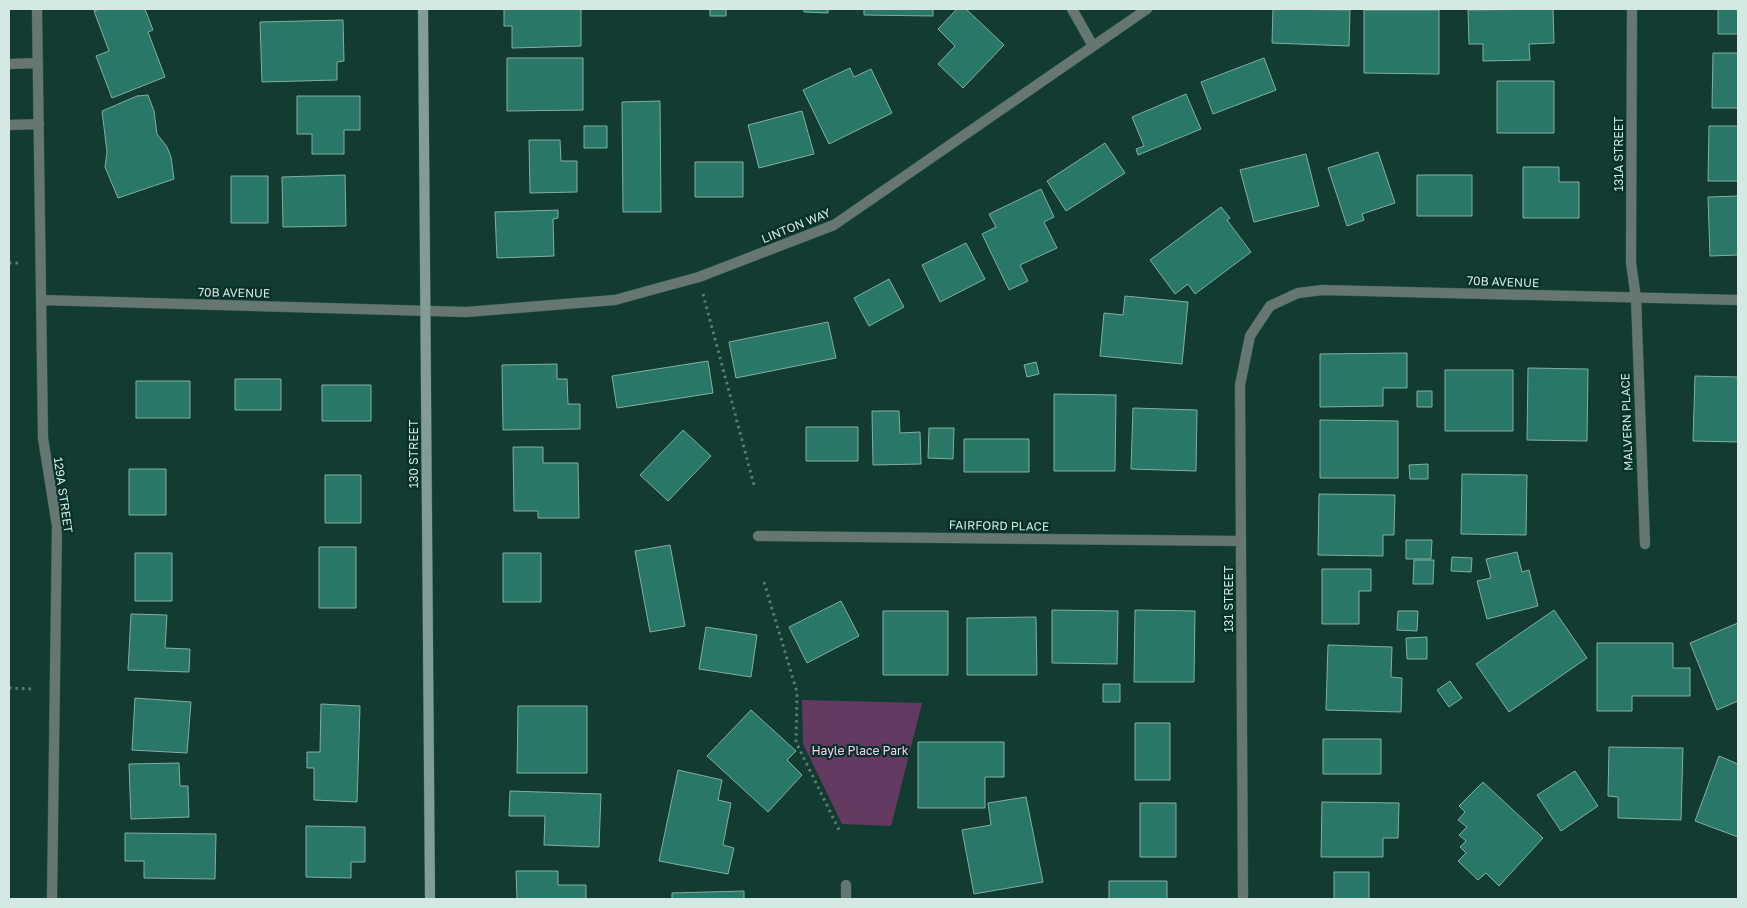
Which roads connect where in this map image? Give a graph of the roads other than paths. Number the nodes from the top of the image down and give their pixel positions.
1 (37, 9) edge
2 (423, 9) edge
3 (1072, 9) edge
4 (1147, 9) edge
5 (1632, 9) edge
6 (1093, 46) junction
7 (38, 63) junction
8 (9, 64) edge
9 (39, 124) junction
10 (9, 125) edge
11 (1636, 298) junction
12 (42, 300) junction
13 (1738, 300) edge
14 (1270, 306) joint
15 (426, 311) junction
16 (758, 536) dead end
17 (1241, 541) junction
18 (1645, 544) dead end
19 (846, 885) dead end
20 (52, 899) edge
21 (430, 899) edge
22 (846, 899) edge
23 (1243, 899) edge

1 - 7 street, 129A STREET
2 - 15 street, 130 STREET
3 - 6 street
4 - 6 street, LINTON WAY
5 - 11 street, 131A STREET
6 - 15 street, LINTON WAY
7 - 8 street
7 - 9 street, 129A STREET
9 - 10 street
9 - 12 street, 129A STREET
11 - 13 street, 70B AVENUE
11 - 14 street, 70B AVENUE
11 - 18 street, MALVERN PLACE
12 - 15 street, 70B AVENUE
12 - 20 street, 129A STREET
14 - 17 street, 131 STREET
15 - 21 street, 130 STREET
16 - 17 street, FAIRFORD PLACE
17 - 23 street, 131 STREET
19 - 22 street

